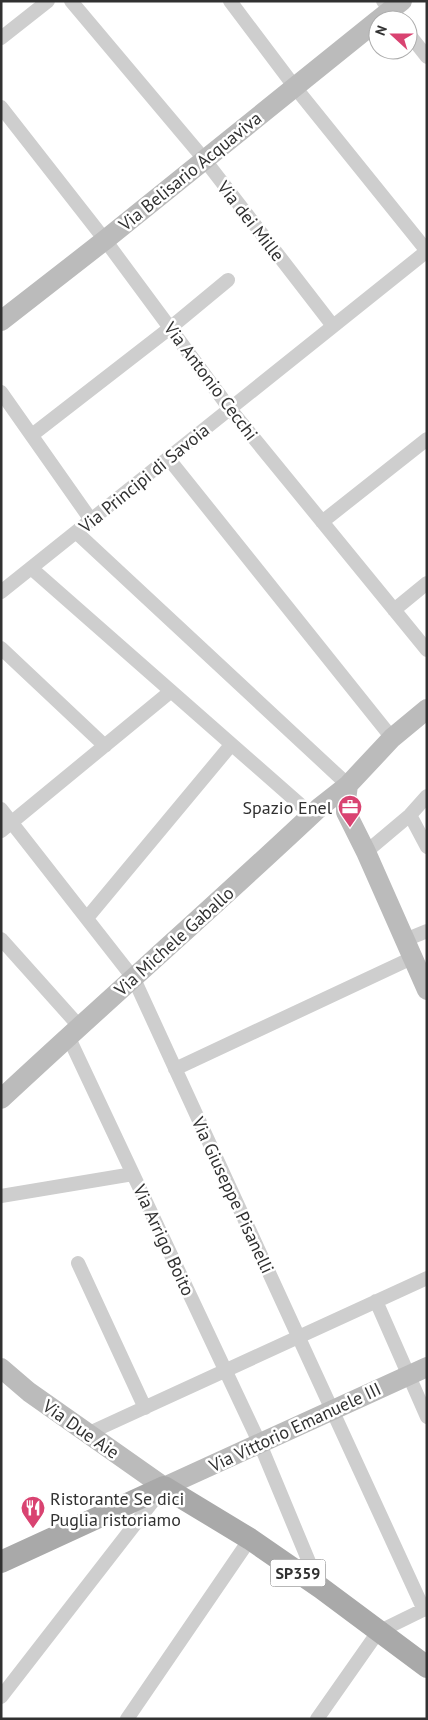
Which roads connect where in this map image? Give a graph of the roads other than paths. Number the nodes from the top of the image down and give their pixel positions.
1 (48, 1) edge
2 (71, 1) edge
3 (230, 1) edge
4 (368, 28) edge
5 (1, 38) edge
6 (418, 46) edge
7 (427, 57) edge
8 (294, 86) junction
9 (1, 107) edge
10 (204, 160) junction
11 (105, 240) junction
12 (427, 251) edge
13 (228, 280) dead end
14 (1, 321) edge
15 (333, 326) junction
16 (170, 328) junction
17 (1, 392) edge
18 (230, 409) junction
19 (32, 435) junction
20 (427, 439) edge
21 (168, 458) junction
22 (91, 520) junction
23 (322, 522) junction
24 (76, 532) junction
25 (31, 568) junction
26 (427, 583) edge
27 (1, 592) edge
28 (394, 610) junction
29 (1, 648) edge
30 (427, 650) edge
31 (170, 692) junction
32 (427, 709) edge
33 (392, 738) junction
34 (231, 745) junction
35 (104, 746) junction
36 (348, 785) junction
37 (427, 796) edge
38 (1, 809) edge
39 (312, 815) junction
40 (410, 815) junction
41 (6, 826) edge
42 (427, 847) edge
43 (366, 852) junction
44 (87, 918) junction
45 (427, 931) edge
46 (1, 939) edge
47 (409, 949) junction
48 (134, 979) junction
49 (427, 990) edge
50 (73, 1031) junction
51 (175, 1069) junction
52 (1, 1099) edge
53 (133, 1174) junction
54 (1, 1196) edge
55 (78, 1262) dead end
56 (427, 1278) edge
57 (376, 1301) junction
58 (298, 1337) junction
59 (427, 1367) edge
60 (1, 1368) edge
61 (226, 1371) junction
62 (408, 1376) junction
63 (145, 1408) junction
64 (332, 1411) junction
65 (427, 1417) edge
66 (88, 1434) junction
67 (260, 1444) junction
68 (164, 1487) junction
69 (250, 1539) junction
70 (1, 1562) edge
71 (321, 1588) junction
72 (425, 1609) edge
73 (378, 1632) junction
74 (427, 1667) edge
75 (1, 1697) edge
76 (126, 1719) edge
77 (317, 1719) edge

1 - 5 street
2 - 10 street, Via dei Mille
3 - 8 street
4 - 8 street, Via Belisario Acquaviva
6 - 7 street
8 - 10 street, Via Belisario Acquaviva
8 - 12 street
9 - 11 street, Via Antonio Cecchi
10 - 11 street, Via Belisario Acquaviva
10 - 15 street, Via dei Mille
11 - 14 street, Via Belisario Acquaviva
11 - 16 street, Via Antonio Cecchi
12 - 15 street, Via Principi di Savoia
13 - 16 street
15 - 18 street, Via Principi di Savoia
16 - 18 street, Via Antonio Cecchi
16 - 19 street
17 - 19 street
18 - 21 street, Via Principi di Savoia
18 - 23 street, Via Antonio Cecchi
19 - 22 street
20 - 23 street
21 - 22 street, Via Principi di Savoia
21 - 33 street
22 - 24 street, Via Principi di Savoia
23 - 28 street, Via Antonio Cecchi
24 - 25 street, Via Principi di Savoia
24 - 36 street
25 - 27 street, Via Principi di Savoia
25 - 31 street
26 - 28 street
28 - 30 street, Via Antonio Cecchi
29 - 35 street
31 - 34 street
31 - 35 street
32 - 33 street, Via Michele Gaballo
33 - 36 street, Via Michele Gaballo
34 - 39 street
34 - 44 street
35 - 41 street
36 - 39 street, Via Michele Gaballo
36 - 43 street
37 - 40 street
38 - 41 street, Via Giuseppe Pisanelli
39 - 48 street, Via Michele Gaballo
40 - 42 street
40 - 43 street
41 - 44 street, Via Giuseppe Pisanelli
43 - 47 street
44 - 48 street, Via Giuseppe Pisanelli
45 - 47 street
46 - 50 street, Via Arrigo Boito
47 - 49 street
47 - 51 street
48 - 50 street, Via Michele Gaballo
48 - 51 street, Via Giuseppe Pisanelli
50 - 52 street, Via Michele Gaballo
50 - 53 street, Via Arrigo Boito
51 - 58 street, Via Giuseppe Pisanelli
53 - 54 street
53 - 61 street, Via Arrigo Boito
55 - 63 street
56 - 57 street
57 - 58 street
57 - 62 street
58 - 61 street
58 - 64 street, Via Giuseppe Pisanelli
59 - 62 street, Via Vittorio Emanuele III
60 - 66 street, Via Due Aie
61 - 63 street
61 - 67 street, Via Arrigo Boito
62 - 64 street, Via Vittorio Emanuele III
62 - 65 street
63 - 66 street
64 - 67 street, Via Vittorio Emanuele III
64 - 72 street, Via Giuseppe Pisanelli
66 - 68 street, Via Due Aie
67 - 68 street, Via Vittorio Emanuele III
67 - 71 street, Via Arrigo Boito
68 - 69 main road, SP359
68 - 70 main road
68 - 75 street
69 - 71 main road, SP359
69 - 76 street
71 - 73 main road, SP359
72 - 73 street
73 - 74 main road, SP359
73 - 77 street

